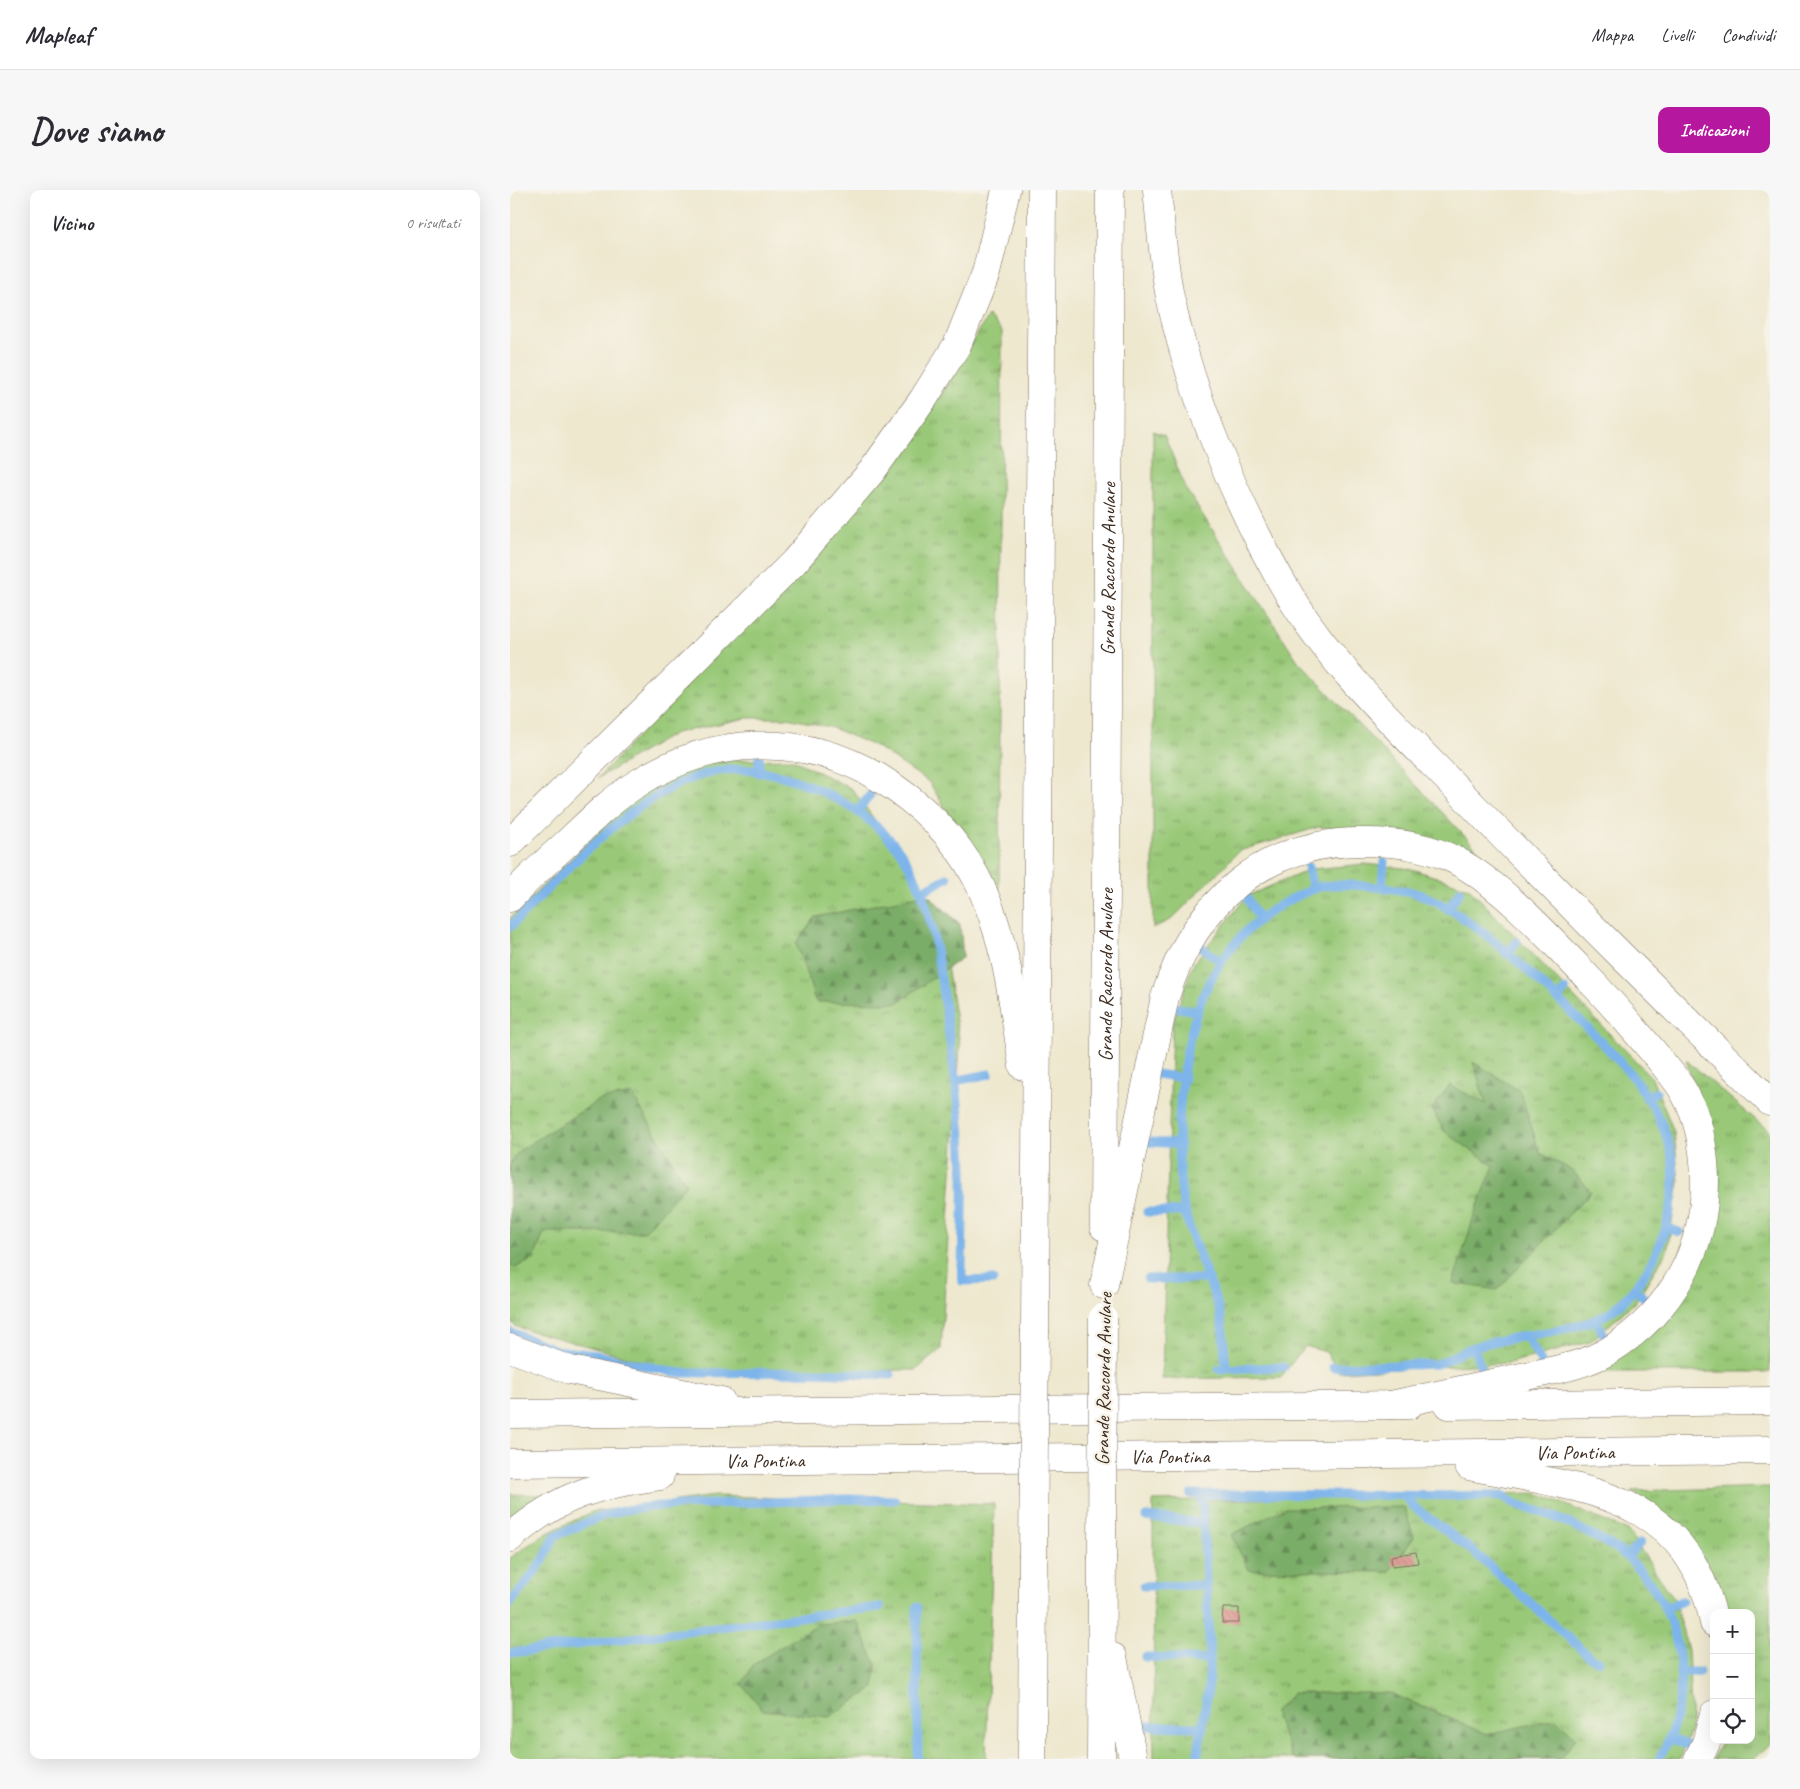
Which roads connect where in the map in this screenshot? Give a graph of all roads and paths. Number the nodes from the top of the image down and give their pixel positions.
1 (1006, 190) edge
2 (1042, 190) edge
3 (1110, 190) edge
4 (1157, 190) edge
5 (510, 843) edge
6 (510, 898) edge
7 (1770, 1102) edge
8 (1036, 1146) junction
9 (1104, 1285) junction
10 (510, 1348) edge
11 (1770, 1401) edge
12 (1391, 1406) junction
13 (774, 1412) junction
14 (510, 1414) edge
15 (1770, 1450) edge
16 (1419, 1455) junction
17 (793, 1460) junction
18 (510, 1464) edge
19 (510, 1538) edge
20 (1102, 1598) junction
21 (1711, 1609) edge
22 (1032, 1639) junction
23 (1710, 1728) edge
24 (1017, 1759) edge
25 (1032, 1759) edge
26 (1101, 1759) edge
27 (1133, 1759) edge
28 (1698, 1759) edge

1 - 5 highway
2 - 8 highway
3 - 9 highway, Grande Raccordo Anulare
4 - 7 highway
6 - 8 highway
8 - 22 highway, bridge
9 - 12 highway
9 - 20 highway, Grande Raccordo Anulare, bridge
10 - 13 highway
11 - 12 highway
12 - 13 highway
13 - 14 highway
15 - 16 highway, Via Pontina
16 - 17 highway, Via Pontina
16 - 21 highway
17 - 18 highway, Via Pontina
17 - 19 highway
20 - 26 highway, Grande Raccordo Anulare
20 - 27 highway
22 - 24 highway
22 - 25 highway
23 - 28 highway

